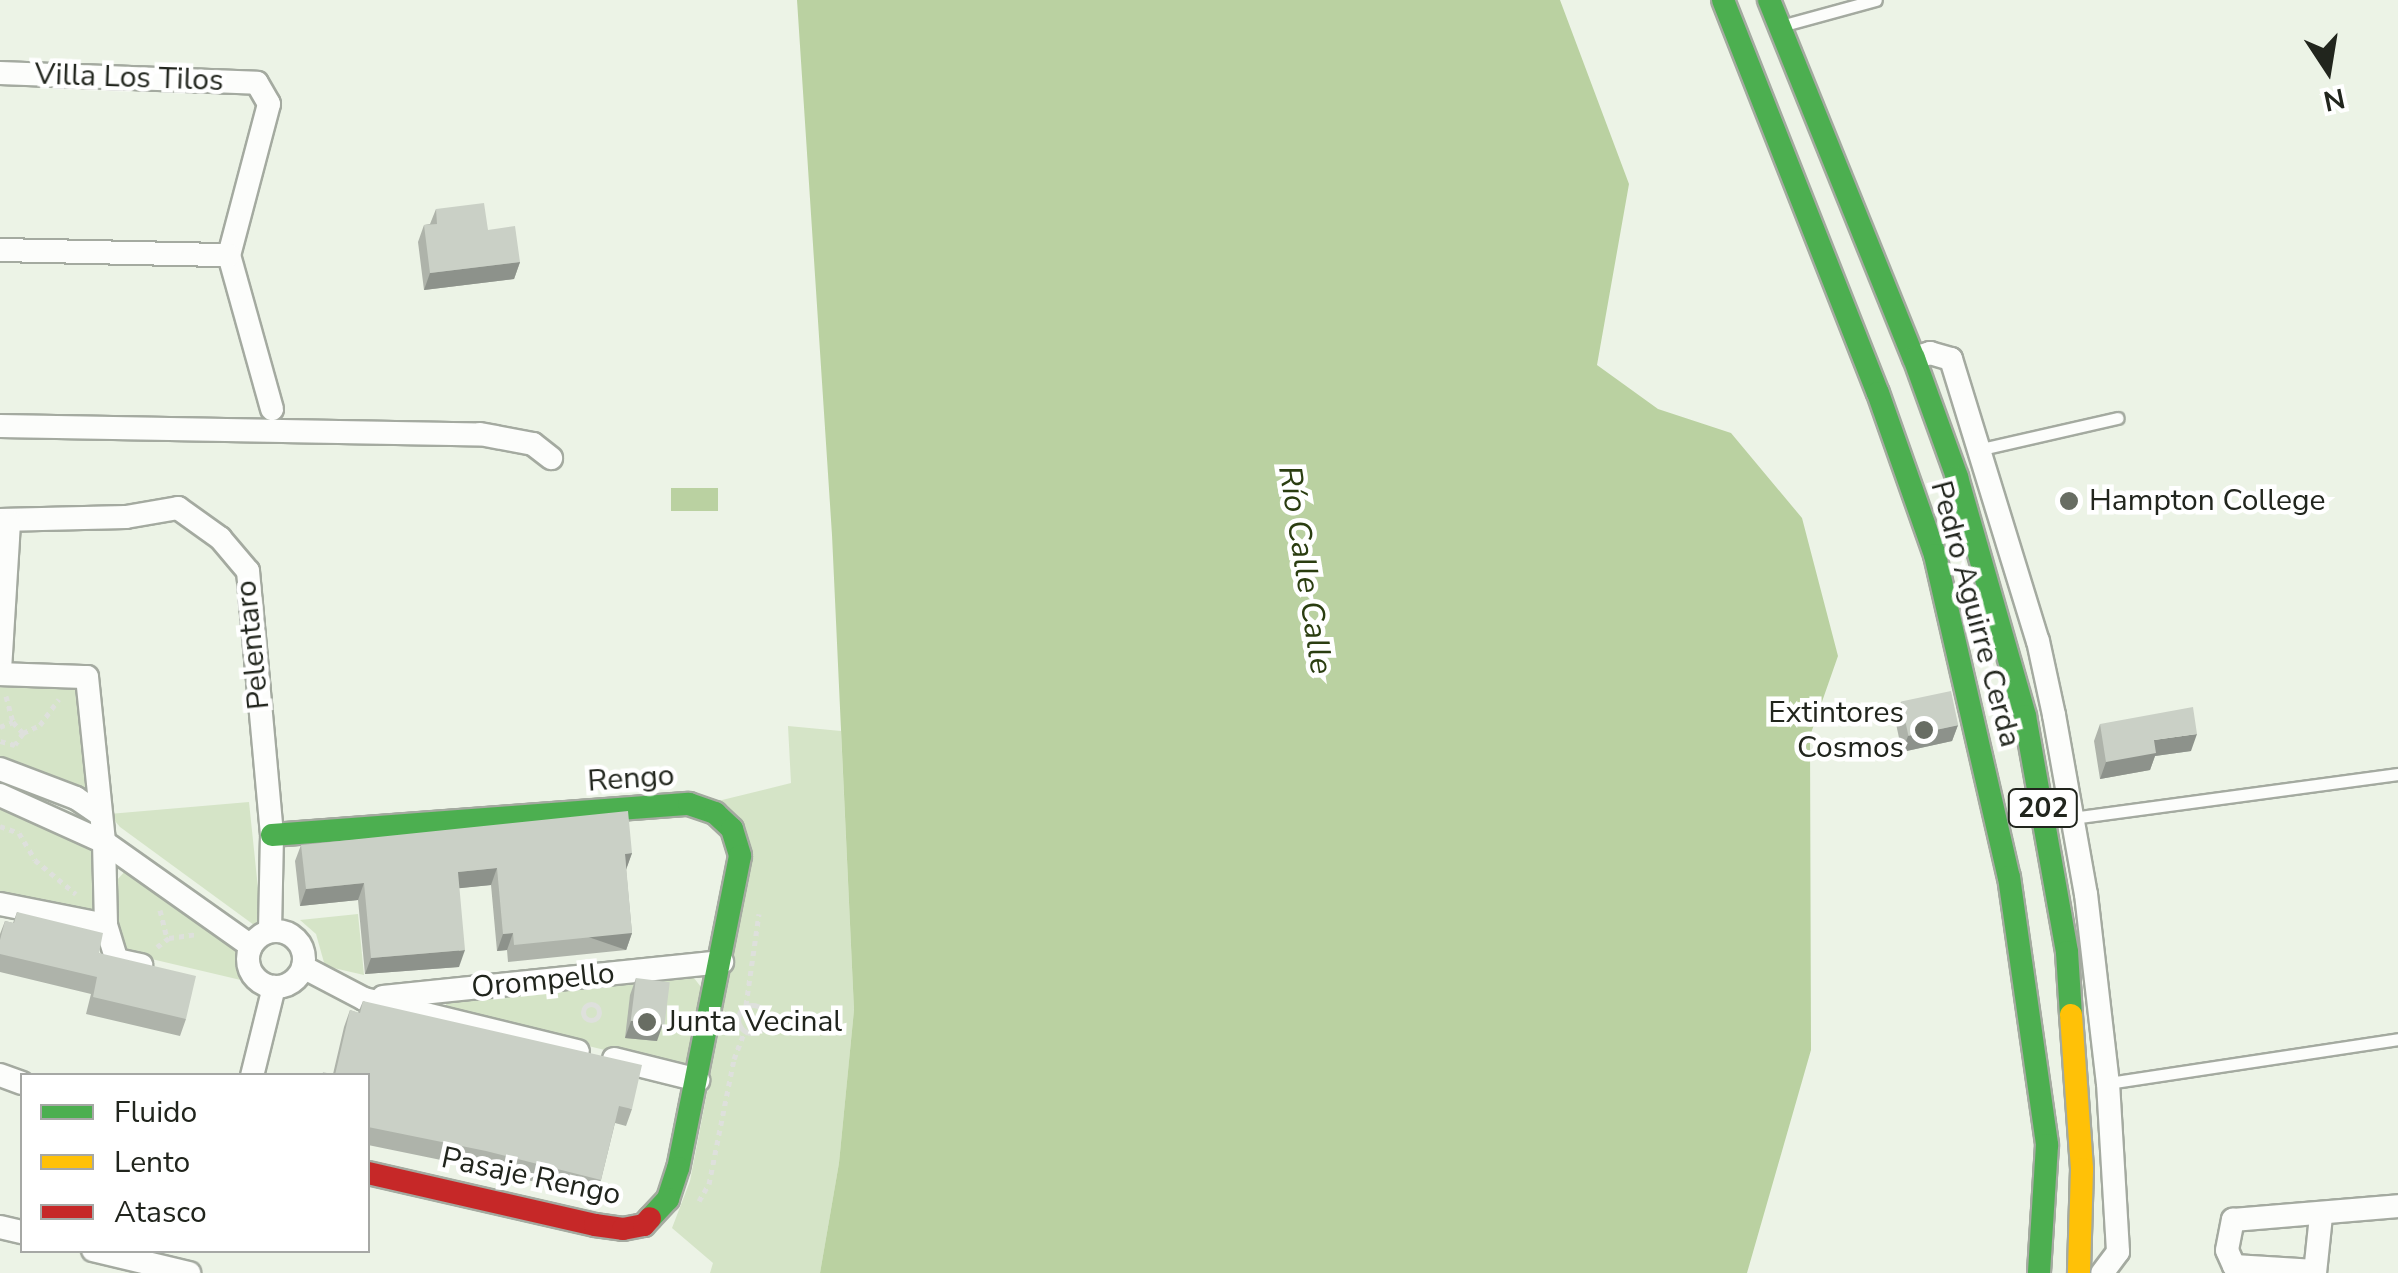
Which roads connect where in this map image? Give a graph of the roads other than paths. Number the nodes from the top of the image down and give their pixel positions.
1 (1723, 0) edge
2 (1769, 0) edge
3 (1876, 0) edge
4 (1780, 27) junction
5 (0, 73) edge
6 (0, 250) edge
7 (229, 255) junction
8 (1914, 358) junction
9 (272, 410) dead end
10 (2117, 418) dead end
11 (0, 426) edge
12 (1982, 449) junction
13 (552, 458) dead end
14 (5, 521) edge
15 (0, 672) edge
16 (0, 769) edge
17 (2398, 774) edge
18 (0, 795) edge
19 (101, 815) junction
20 (2072, 818) junction
21 (272, 834) junction
22 (104, 842) junction
23 (0, 904) edge
24 (106, 925) junction
25 (270, 930) junction
26 (251, 946) junction
27 (722, 962) junction
28 (303, 967) junction
29 (156, 969) edge
30 (274, 987) junction
31 (364, 999) junction
32 (2398, 1039) edge
33 (253, 1073) edge
34 (698, 1080) junction
35 (2108, 1084) junction
36 (370, 1173) edge
37 (2398, 1206) edge
38 (2321, 1216) junction
39 (97, 1259) edge
40 (2315, 1272) edge
41 (190, 1273) edge
42 (2039, 1273) edge
43 (2079, 1273) edge
44 (2102, 1273) edge

1 - 42 main road, Pedro Aguirre Cerda / 202
2 - 4 main road, Pedro Aguirre Cerda / 202
3 - 4 lane
4 - 8 main road, Pedro Aguirre Cerda / 202
5 - 7 street, Villa Los Tilos
6 - 7 street
7 - 9 street
8 - 12 street, Pedro Aguirre Cerda
8 - 43 main road, Pedro Aguirre Cerda / 202
10 - 12 lane
11 - 13 street
12 - 20 street, Pedro Aguirre Cerda
14 - 15 street
14 - 21 street, Pelentaro
15 - 19 street
16 - 19 street
17 - 20 lane
18 - 22 street
19 - 22 street
20 - 35 street, Pedro Aguirre Cerda
21 - 25 street, Pelentaro
21 - 27 main road, Rengo
22 - 24 street
22 - 26 street
23 - 24 street
24 - 29 street
25 - 26 street
25 - 28 street, Orompello
26 - 30 street
27 - 31 street, Orompello
27 - 34 main road, Rengo
28 - 30 street
28 - 31 street, Orompello
30 - 33 street
31 - 34 street, Orompello
32 - 35 lane
34 - 36 main road, Pasaje Rengo
35 - 44 street, Pedro Aguirre Cerda
37 - 38 street
38 - 40 street
38 - 40 street
39 - 41 street

